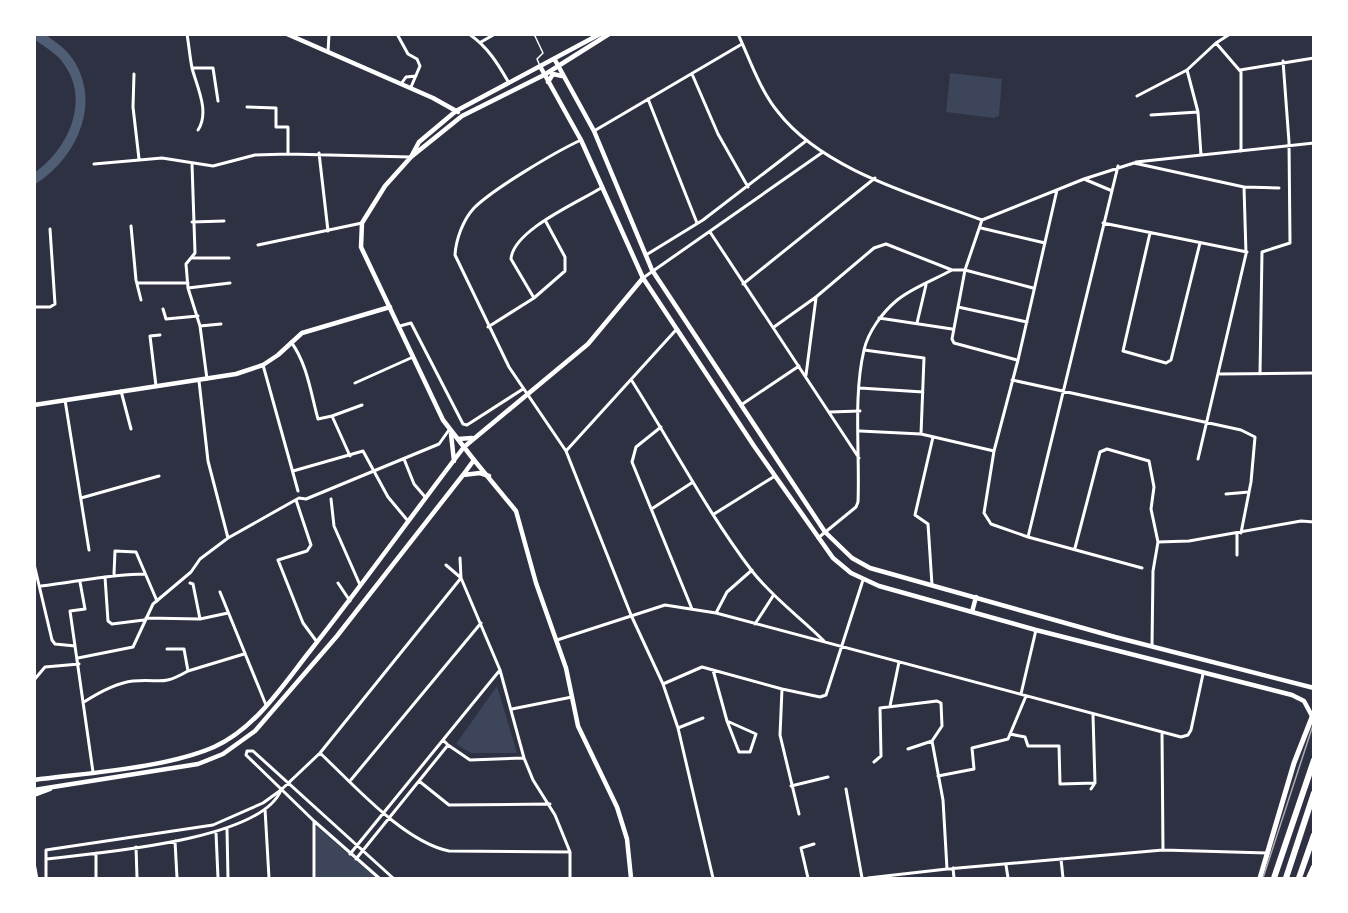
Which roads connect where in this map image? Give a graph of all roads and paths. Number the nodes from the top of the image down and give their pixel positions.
1 (187, 34) edge
2 (287, 34) edge
3 (329, 34) edge
4 (397, 34) edge
5 (469, 34) edge
6 (495, 34) edge
7 (534, 34) edge
8 (600, 34) edge
9 (609, 34) edge
10 (738, 34) edge
11 (1230, 34) edge
12 (482, 42) junction
13 (1216, 43) junction
14 (742, 44) junction
15 (328, 54) junction
16 (1314, 58) edge
17 (555, 60) junction
18 (1283, 61) junction
19 (558, 66) junction
20 (192, 68) junction
21 (541, 68) junction
22 (1187, 70) junction
23 (1240, 70) junction
24 (134, 74) dead end
25 (692, 74) junction
26 (416, 75) junction
27 (544, 75) junction
28 (563, 76) junction
29 (548, 82) junction
30 (509, 83) junction
31 (401, 84) junction
32 (410, 88) junction
33 (1137, 96) dead end
34 (648, 99) junction
35 (218, 100) dead end
36 (247, 107) dead end
37 (456, 111) junction
38 (1198, 112) junction
39 (1151, 115) dead end
40 (462, 116) junction
41 (198, 130) dead end
42 (594, 131) junction
43 (580, 140) junction
44 (806, 141) junction
45 (1314, 143) edge
46 (1288, 147) junction
47 (1241, 151) junction
48 (823, 152) junction
49 (320, 153) junction
50 (288, 154) junction
51 (1201, 155) junction
52 (411, 157) junction
53 (139, 159) junction
54 (1134, 163) junction
55 (93, 164) dead end
56 (192, 164) junction
57 (1118, 166) junction
58 (875, 178) junction
59 (1084, 179) junction
60 (748, 187) junction
61 (602, 188) junction
62 (1244, 188) junction
63 (1279, 188) dead end
64 (1056, 190) junction
65 (1111, 190) junction
66 (545, 220) junction
67 (982, 220) junction
68 (224, 221) dead end
69 (192, 222) junction
70 (362, 223) junction
71 (698, 223) junction
72 (1103, 223) junction
73 (131, 226) dead end
74 (981, 228) junction
75 (50, 229) dead end
76 (328, 231) junction
77 (710, 232) junction
78 (1150, 232) junction
79 (1045, 243) junction
80 (1200, 243) junction
81 (258, 245) dead end
82 (1246, 253) junction
83 (645, 255) junction
84 (193, 258) junction
85 (229, 258) dead end
86 (652, 270) junction
87 (952, 270) junction
88 (965, 270) junction
89 (643, 278) junction
90 (137, 283) junction
91 (230, 283) dead end
92 (743, 284) junction
93 (188, 285) junction
94 (926, 285) junction
95 (1034, 288) junction
96 (816, 297) junction
97 (534, 298) junction
98 (141, 300) dead end
99 (390, 307) junction
100 (958, 307) junction
101 (34, 308) edge
102 (164, 309) dead end
103 (198, 316) junction
104 (879, 318) junction
105 (1026, 322) junction
106 (917, 323) junction
107 (221, 324) dead end
108 (200, 326) junction
109 (400, 326) junction
110 (488, 327) junction
111 (774, 327) junction
112 (952, 329) junction
113 (675, 331) junction
114 (160, 335) dead end
115 (291, 342) junction
116 (864, 350) junction
117 (415, 357) junction
118 (1018, 360) junction
119 (263, 365) junction
120 (799, 366) junction
121 (1314, 373) edge
122 (1220, 374) junction
123 (1260, 374) junction
124 (806, 377) junction
125 (207, 379) junction
126 (1012, 380) junction
127 (199, 381) junction
128 (632, 381) junction
129 (355, 383) dead end
130 (156, 386) junction
131 (860, 388) junction
132 (523, 389) junction
133 (124, 391) junction
134 (923, 392) junction
135 (1065, 392) junction
136 (527, 396) junction
137 (65, 400) junction
138 (34, 405) edge
139 (362, 405) dead end
140 (741, 405) junction
141 (860, 411) junction
142 (830, 412) junction
143 (332, 416) junction
144 (1209, 423) junction
145 (661, 427) junction
146 (131, 429) dead end
147 (450, 430) junction
148 (860, 432) junction
149 (921, 435) junction
150 (933, 437) junction
151 (472, 438) junction
152 (458, 439) junction
153 (464, 447) junction
154 (566, 451) junction
155 (994, 451) junction
156 (350, 456) junction
157 (404, 459) junction
158 (860, 459) junction
159 (1198, 459) dead end
160 (474, 460) junction
161 (454, 461) junction
162 (293, 471) junction
163 (374, 471) junction
164 (463, 475) junction
165 (159, 476) dead end
166 (489, 476) junction
167 (775, 476) junction
168 (693, 482) junction
169 (298, 491) dead end
170 (1249, 492) junction
171 (1226, 494) dead end
172 (81, 498) junction
173 (426, 498) junction
174 (296, 500) junction
175 (331, 500) dead end
176 (653, 508) junction
177 (714, 514) junction
178 (409, 522) junction
179 (1314, 522) edge
180 (825, 532) junction
181 (1239, 533) junction
182 (1028, 537) junction
183 (228, 538) junction
184 (818, 538) junction
185 (1158, 542) junction
186 (1074, 548) junction
187 (89, 550) dead end
188 (1237, 555) dead end
189 (460, 558) dead end
190 (34, 564) edge
191 (460, 564) junction
192 (446, 565) dead end
193 (1142, 568) dead end
194 (452, 570) junction
195 (752, 570) junction
196 (36, 572) edge
197 (114, 574) junction
198 (145, 574) junction
199 (105, 577) junction
200 (461, 578) junction
201 (863, 580) junction
202 (80, 582) junction
203 (190, 583) dead end
204 (338, 583) dead end
205 (932, 585) junction
206 (41, 586) junction
207 (362, 587) junction
208 (220, 592) dead end
209 (773, 596) junction
210 (976, 597) junction
211 (157, 601) junction
212 (350, 601) junction
213 (692, 609) junction
214 (972, 612) junction
215 (228, 613) junction
216 (716, 613) junction
217 (631, 615) junction
218 (145, 619) junction
219 (200, 619) junction
220 (482, 623) junction
221 (755, 624) junction
222 (1036, 630) junction
223 (556, 640) junction
224 (317, 642) junction
225 (824, 642) junction
226 (75, 646) junction
227 (842, 646) junction
228 (1152, 646) junction
229 (167, 649) dead end
230 (244, 654) junction
231 (78, 658) junction
232 (899, 662) junction
233 (79, 664) junction
234 (713, 669) junction
235 (500, 670) junction
236 (188, 671) junction
237 (1203, 674) junction
238 (34, 680) edge
239 (663, 684) junction
240 (1314, 688) edge
241 (782, 689) junction
242 (1021, 694) junction
243 (1026, 696) junction
244 (572, 697) junction
245 (84, 702) junction
246 (266, 705) junction
247 (890, 706) junction
248 (512, 709) junction
249 (1313, 714) edge
250 (1093, 715) junction
251 (703, 718) dead end
252 (727, 721) junction
253 (678, 728) junction
254 (1162, 732) junction
255 (1009, 736) junction
256 (443, 740) junction
257 (932, 741) junction
258 (448, 745) junction
259 (908, 749) dead end
260 (320, 753) junction
261 (524, 758) junction
262 (1314, 760) edge
263 (874, 762) dead end
264 (93, 772) junction
265 (62, 776) junction
266 (938, 776) junction
267 (828, 777) dead end
268 (34, 780) edge
269 (350, 781) junction
270 (419, 782) junction
271 (1095, 783) junction
272 (288, 784) junction
273 (63, 786) junction
274 (791, 786) junction
275 (52, 788) junction
276 (846, 789) dead end
277 (1091, 789) dead end
278 (34, 790) edge
279 (281, 790) junction
280 (1314, 793) edge
281 (34, 795) edge
282 (550, 804) junction
283 (266, 809) junction
284 (385, 812) junction
285 (799, 814) dead end
286 (391, 817) junction
287 (314, 821) junction
288 (227, 829) junction
289 (216, 833) junction
290 (1314, 835) edge
291 (175, 841) junction
292 (814, 844) dead end
293 (136, 847) junction
294 (356, 847) junction
295 (1163, 850) junction
296 (362, 852) junction
297 (570, 852) junction
298 (96, 853) junction
299 (1268, 853) junction
300 (350, 854) junction
301 (46, 859) junction
302 (356, 859) junction
303 (1061, 859) junction
304 (1006, 865) junction
305 (34, 867) edge
306 (1314, 867) edge
307 (953, 868) junction
308 (948, 869) junction
309 (36, 879) edge
310 (46, 879) edge
311 (96, 879) edge
312 (137, 879) edge
313 (177, 879) edge
314 (218, 879) edge
315 (228, 879) edge
316 (269, 879) edge
317 (314, 879) edge
318 (379, 879) edge
319 (393, 879) edge
320 (570, 879) edge
321 (631, 879) edge
322 (713, 879) edge
323 (808, 879) edge
324 (862, 879) edge
325 (868, 879) edge
326 (954, 879) edge
327 (1008, 879) edge
328 (1063, 879) edge
329 (1260, 879) edge
330 (1274, 879) edge
331 (1286, 879) edge
332 (1299, 879) edge
333 (1309, 879) edge

1 - 20 street
2 - 15 main road
3 - 15 street
4 - 26 street
5 - 12 street
6 - 12 street
7 - 21 lane
8 - 17 main road
9 - 19 main road
10 - 14 street
11 - 13 street
12 - 30 street
13 - 22 street
13 - 23 street
14 - 25 street
14 - 44 street
15 - 31 main road
16 - 18 street
17 - 19 main road
17 - 21 main road
18 - 23 street
18 - 46 street
19 - 27 main road
19 - 28 main road
20 - 35 street
20 - 41 street
21 - 27 main road
21 - 30 main road
22 - 33 street
22 - 38 street
23 - 47 street
24 - 53 street
25 - 34 street
25 - 60 street
26 - 31 street
26 - 32 street
27 - 29 main road
27 - 40 main road
28 - 29 main road
28 - 42 main road
29 - 43 main road
30 - 37 main road
31 - 32 main road
32 - 37 main road
34 - 42 street
34 - 71 street
36 - 50 street
37 - 40 main road
37 - 52 main road
38 - 39 street
38 - 51 street
40 - 52 main road
42 - 83 main road
43 - 61 main road
43 - 110 street
44 - 48 street
44 - 60 street
45 - 46 street
46 - 47 street
46 - 123 street
47 - 51 street
48 - 58 street
48 - 77 street
49 - 50 street
49 - 52 street
49 - 76 street
50 - 56 street
51 - 54 street
52 - 70 main road
53 - 55 street
53 - 56 street
54 - 57 street
54 - 62 street
56 - 69 street
57 - 59 street
57 - 65 street
58 - 67 street
58 - 92 street
59 - 64 street
59 - 65 street
60 - 71 street
61 - 66 street
61 - 89 main road
62 - 63 street
62 - 82 street
64 - 67 street
64 - 79 street
65 - 72 street
66 - 97 street
66 - 97 street
67 - 74 street
68 - 69 street
69 - 84 street
70 - 76 street
70 - 99 main road
71 - 83 street
72 - 78 street
72 - 135 street
73 - 90 street
74 - 79 street
74 - 88 street
75 - 101 street
76 - 81 street
77 - 86 street
77 - 92 street
78 - 80 street
78 - 80 street
79 - 95 street
80 - 82 street
82 - 122 street
83 - 86 main road
84 - 85 street
84 - 93 street
86 - 89 street
86 - 140 main road
87 - 88 street
87 - 94 street
87 - 96 street
88 - 95 street
88 - 100 street
89 - 113 main road
89 - 136 main road
90 - 93 street
90 - 98 street
91 - 93 street
92 - 111 street
93 - 103 street
94 - 104 street
94 - 106 street
95 - 105 street
96 - 111 street
96 - 124 street
97 - 110 street
99 - 109 main road
99 - 115 main road
100 - 105 street
100 - 112 street
102 - 103 street
103 - 108 street
104 - 106 street
104 - 116 street
105 - 118 street
106 - 112 street
107 - 108 street
108 - 125 street
109 - 117 main road
109 - 132 street
110 - 132 street
111 - 120 street
112 - 118 street
113 - 128 street
113 - 167 main road
114 - 130 street
115 - 119 main road
115 - 143 street
116 - 131 street
116 - 134 street
117 - 129 street
117 - 147 main road
118 - 126 street
119 - 125 main road
119 - 162 street
120 - 124 street
120 - 140 street
121 - 123 street
122 - 123 street
122 - 144 street
124 - 142 street
125 - 127 main road
126 - 135 street
126 - 155 street
127 - 130 main road
127 - 183 street
128 - 145 street
128 - 154 street
130 - 133 main road
131 - 134 street
131 - 141 street
132 - 136 street
133 - 137 main road
133 - 146 street
134 - 149 street
135 - 144 street
135 - 182 street
136 - 151 main road
136 - 154 street
137 - 138 main road
137 - 172 street
139 - 143 street
140 - 180 main road
141 - 142 street
141 - 148 street
142 - 158 street
143 - 156 street
144 - 159 street
144 - 170 street
145 - 168 street
145 - 176 street
147 - 152 main road
147 - 157 street
147 - 161 main road
148 - 149 street
148 - 158 street
149 - 150 street
150 - 155 street
150 - 205 street
151 - 152 main road
151 - 153 main road
152 - 153 main road
153 - 160 main road
153 - 161 main road
154 - 217 street
155 - 182 street
156 - 162 street
156 - 163 street
157 - 163 street
157 - 173 street
158 - 180 street
160 - 164 main road
160 - 166 main road
161 - 173 main road
162 - 169 street
163 - 174 street
163 - 178 street
164 - 166 main road
164 - 273 main road
165 - 172 street
166 - 223 main road
167 - 177 street
167 - 184 main road
168 - 176 street
168 - 177 street
170 - 171 street
170 - 181 street
172 - 187 street
173 - 178 main road
174 - 183 street
174 - 224 street
175 - 207 street
176 - 213 street
177 - 195 street
178 - 207 main road
179 - 181 street
180 - 184 street
180 - 205 main road
181 - 185 street
181 - 188 street
182 - 186 street
183 - 211 street
184 - 201 main road
185 - 186 street
185 - 228 street
186 - 193 street
189 - 191 street
190 - 196 street
191 - 194 street
191 - 200 street
192 - 194 street
194 - 200 street
195 - 209 street
195 - 216 street
196 - 206 street
197 - 198 street
197 - 198 street
197 - 199 street
198 - 211 street
199 - 202 street
199 - 218 street
200 - 220 street
200 - 260 street
201 - 214 main road
201 - 227 street
202 - 206 street
202 - 226 street
203 - 219 street
204 - 212 street
205 - 210 main road
206 - 226 street
207 - 212 main road
208 - 215 street
209 - 221 street
209 - 225 street
210 - 214 main road
210 - 228 main road
211 - 218 street
212 - 224 main road
213 - 216 street
213 - 217 street
214 - 222 main road
215 - 219 street
215 - 230 street
216 - 221 street
217 - 223 street
217 - 239 street
218 - 219 street
218 - 231 street
220 - 235 street
220 - 269 street
221 - 225 street
222 - 237 main road
222 - 242 street
223 - 244 main road
224 - 246 main road
225 - 227 street
226 - 231 street
227 - 232 street
227 - 241 street
228 - 240 main road
229 - 236 street
230 - 236 street
230 - 246 street
231 - 233 street
232 - 242 street
232 - 247 street
233 - 238 street
233 - 245 street
234 - 239 street
234 - 241 street
234 - 252 street
235 - 248 street
235 - 256 street
236 - 245 street
237 - 249 main road
237 - 254 street
239 - 253 street
241 - 274 street
242 - 243 street
243 - 250 street
243 - 255 street
244 - 248 street
244 - 321 main road
245 - 264 street
246 - 264 main road
247 - 257 street
247 - 263 street
248 - 261 street
249 - 299 highway
250 - 254 street
250 - 271 street
251 - 253 street
252 - 252 street
253 - 322 street
254 - 295 street
255 - 266 street
255 - 271 street
256 - 258 street
256 - 284 street
257 - 259 street
257 - 266 street
258 - 261 street
258 - 270 street
260 - 269 street
260 - 272 street
261 - 282 street
262 - 330 highway
264 - 265 main road
265 - 268 main road
265 - 273 main road
266 - 308 street
267 - 274 street
269 - 284 street
270 - 282 street
270 - 286 street
271 - 277 street
272 - 279 street
272 - 279 street
272 - 294 street
273 - 275 main road
274 - 285 street
275 - 278 main road
275 - 281 main road
276 - 324 street
279 - 283 street
279 - 287 street
279 - 301 street
280 - 331 highway
282 - 297 street
283 - 288 street
283 - 316 street
284 - 286 street
284 - 294 street
286 - 296 street
286 - 297 street
287 - 300 street
287 - 317 street
288 - 289 street
288 - 315 street
289 - 291 street
289 - 314 street
290 - 332 highway
291 - 293 street
291 - 313 street
292 - 323 street
293 - 298 street
293 - 312 street
294 - 296 street
294 - 300 street
295 - 299 street
295 - 303 street
296 - 302 street
296 - 319 street
297 - 320 street
298 - 301 street
298 - 311 street
299 - 329 highway
300 - 302 street
301 - 310 street
302 - 318 street
303 - 304 street
303 - 328 street
304 - 307 street
304 - 327 street
305 - 309 main road
306 - 333 highway
307 - 308 street
307 - 326 street
308 - 325 street

